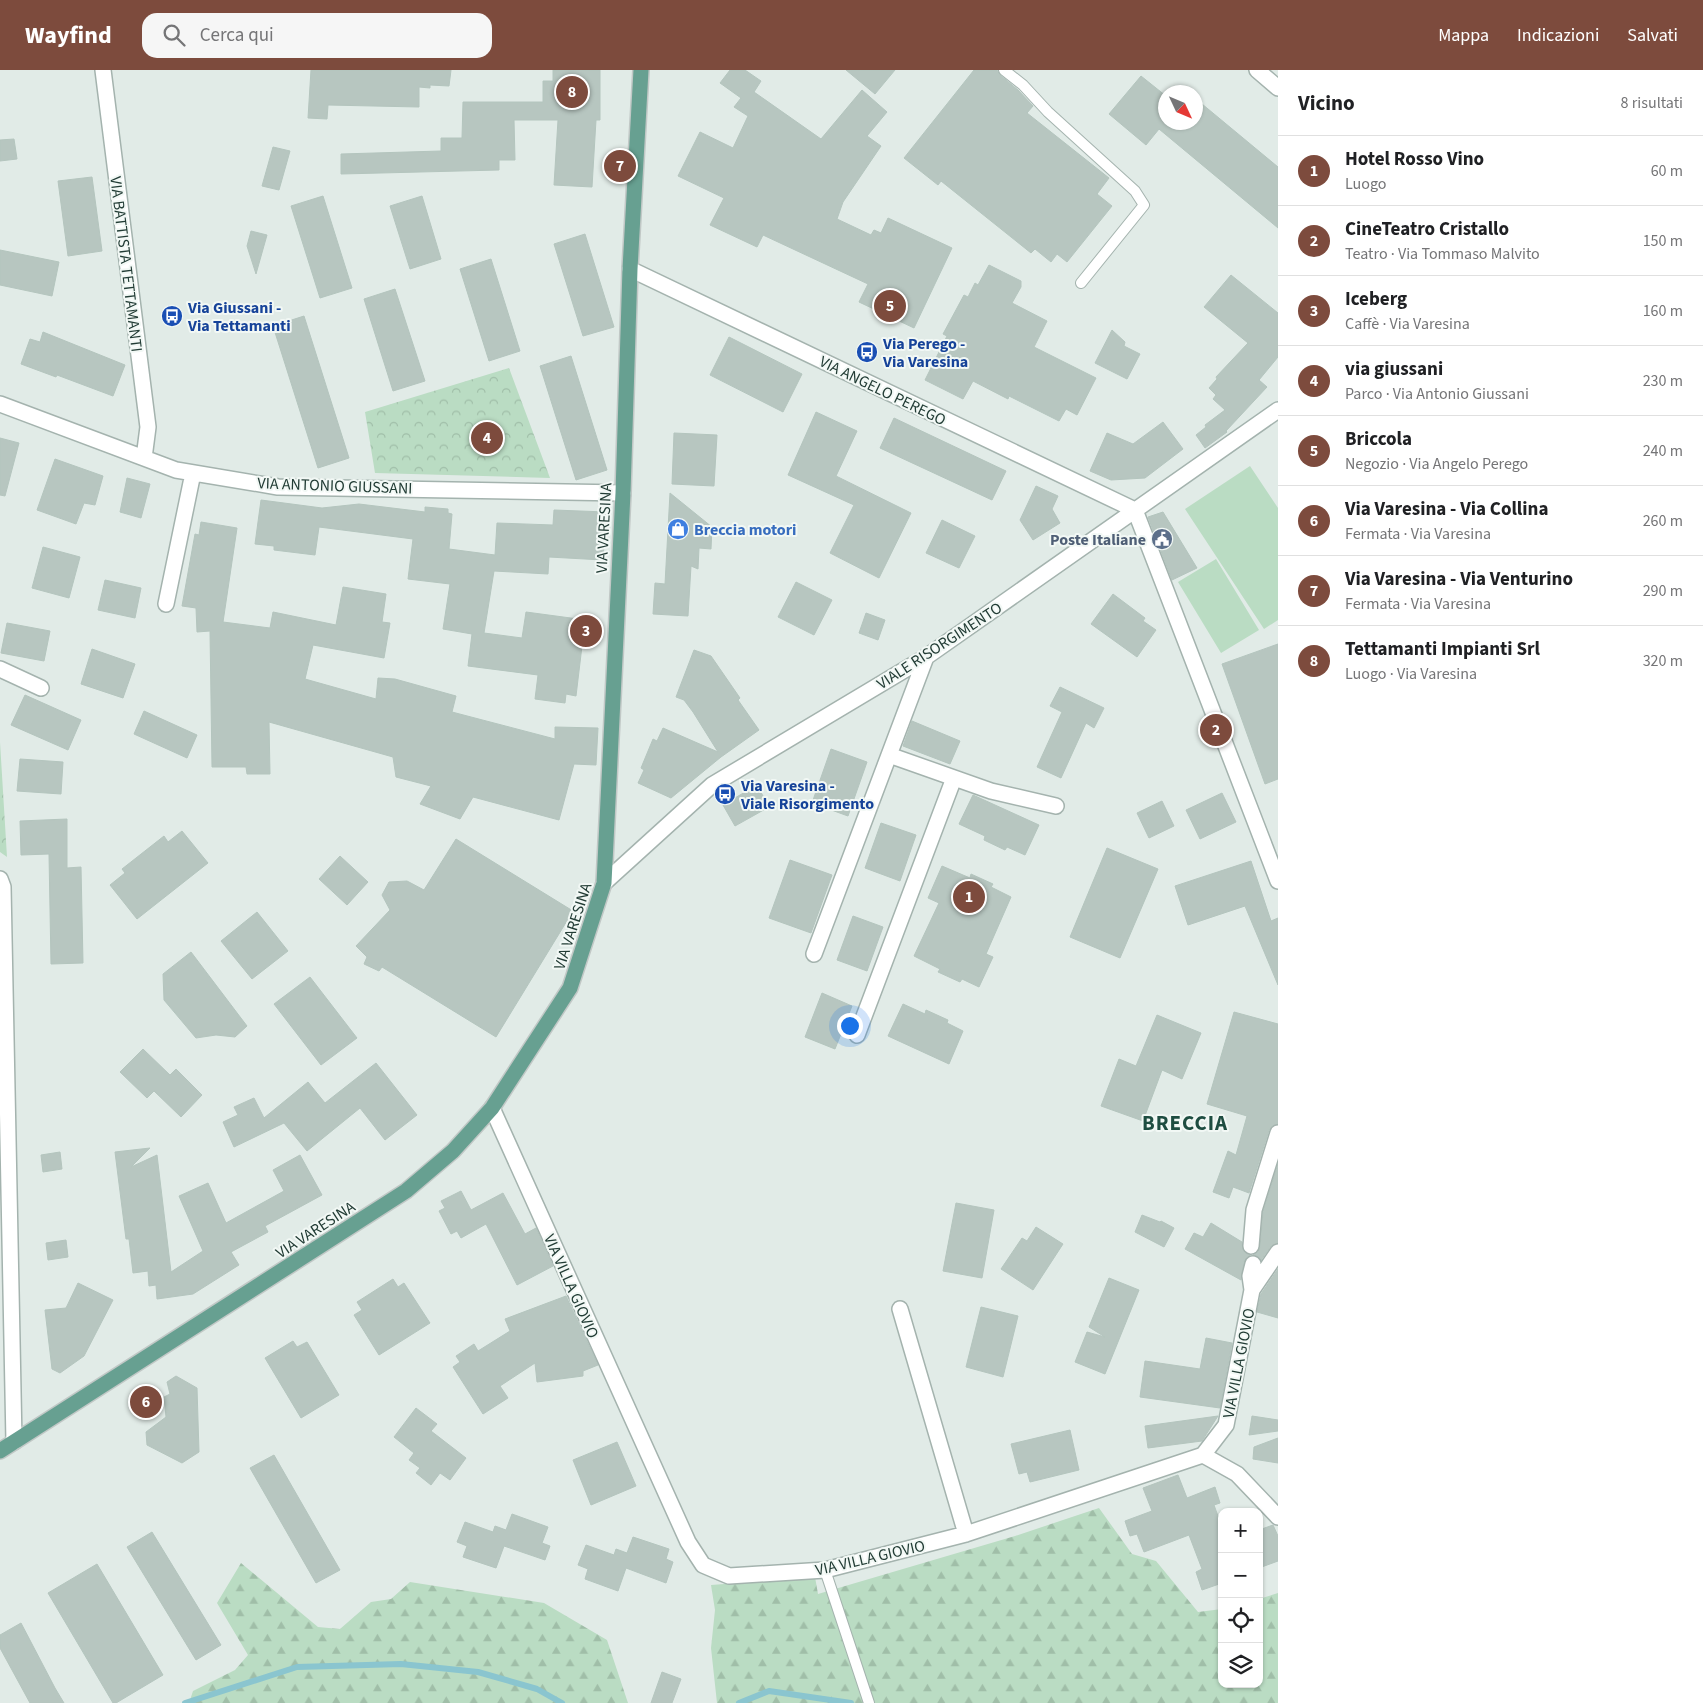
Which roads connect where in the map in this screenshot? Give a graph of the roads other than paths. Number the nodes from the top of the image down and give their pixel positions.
1 (103, 70) edge
2 (641, 70) edge
3 (1004, 70) edge
4 (1258, 70) edge
5 (1278, 88) edge
6 (630, 269) junction
7 (1081, 283) dead end
8 (0, 404) edge
9 (1278, 410) edge
10 (144, 458) junction
11 (194, 473) junction
12 (623, 493) junction
13 (1135, 510) junction
14 (166, 604) dead end
15 (926, 657) junction
16 (0, 669) edge
17 (40, 688) dead end
18 (889, 754) junction
19 (954, 778) junction
20 (1056, 806) dead end
21 (0, 879) edge
22 (1278, 881) edge
23 (604, 884) junction
24 (814, 954) dead end
25 (857, 1035) dead end
26 (492, 1108) junction
27 (1278, 1133) edge
28 (1251, 1246) dead end
29 (1278, 1252) edge
30 (1252, 1264) dead end
31 (1252, 1290) junction
32 (900, 1309) dead end
33 (14, 1442) junction
34 (0, 1451) edge
35 (1203, 1455) junction
36 (1278, 1517) edge
37 (966, 1534) junction
38 (825, 1570) junction
39 (869, 1703) edge

1 - 10 street, VIA BATTISTA TETTAMANTI
2 - 6 main road, VIA VARESINA
3 - 7 lane
4 - 5 street
6 - 12 main road, VIA VARESINA
6 - 13 street, VIA ANGELO PEREGO
8 - 10 street, VIA ANTONIO GIUSSANI
9 - 13 street, VIALE RISORGIMENTO
10 - 11 street, VIA ANTONIO GIUSSANI
11 - 12 street, VIA ANTONIO GIUSSANI
11 - 14 street
12 - 23 main road, VIA VARESINA
13 - 15 street, VIALE RISORGIMENTO
13 - 22 street
15 - 18 street
15 - 23 street, VIALE RISORGIMENTO
16 - 17 street
18 - 19 street
18 - 24 street
19 - 20 street
19 - 25 street
21 - 33 street
23 - 26 main road, VIA VARESINA
26 - 33 main road, VIA VARESINA
26 - 38 street, VIA VILLA GIOVIO
27 - 28 street
29 - 31 street, VIA VILLA GIOVIO
30 - 31 street, VIA VILLA GIOVIO
31 - 35 street, VIA VILLA GIOVIO
32 - 37 street
33 - 34 main road, VIA VARESINA
35 - 36 street
35 - 37 street, VIA VILLA GIOVIO
37 - 38 street, VIA VILLA GIOVIO
38 - 39 lane

